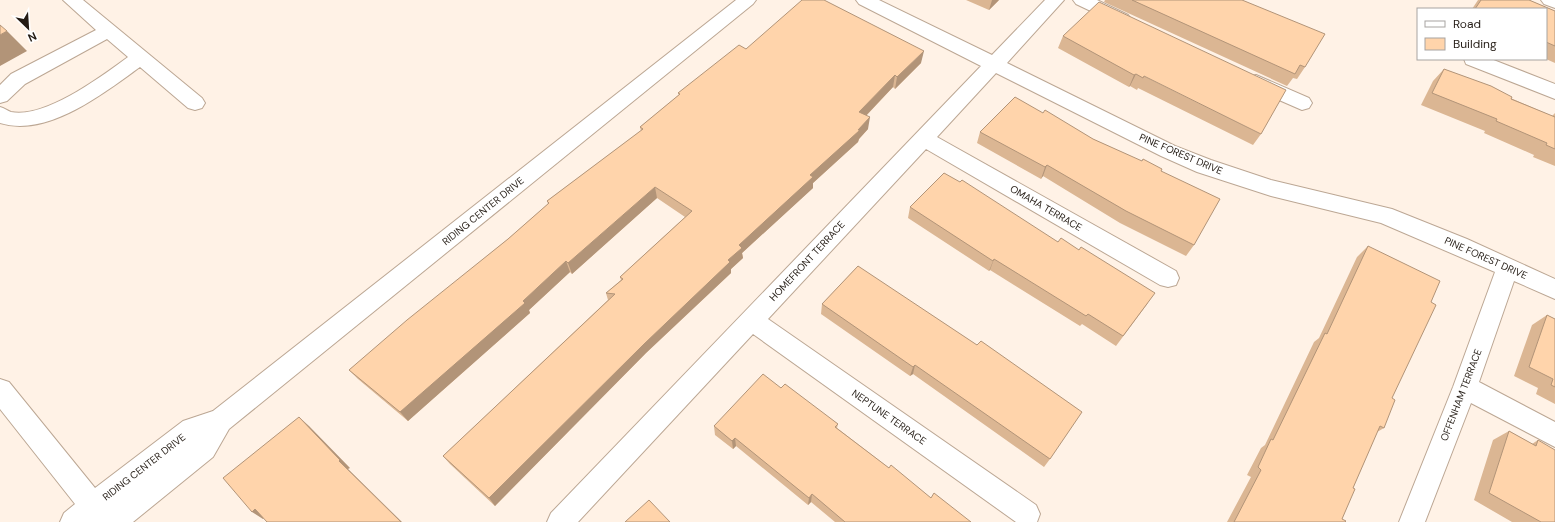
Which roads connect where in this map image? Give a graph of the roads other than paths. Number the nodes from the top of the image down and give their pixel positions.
1 (72, 0) edge
2 (747, 0) edge
3 (865, 0) edge
4 (1055, 0) edge
5 (1082, 0) edge
6 (1550, 0) edge
7 (1555, 2) edge
8 (1140, 28) edge
9 (108, 31) junction
10 (140, 56) junction
11 (1475, 60) edge
12 (993, 64) junction
13 (1239, 74) edge
14 (1555, 92) edge
15 (0, 96) edge
16 (195, 103) dead end
17 (1302, 103) dead end
18 (3, 119) edge
19 (923, 138) junction
20 (1508, 267) junction
21 (1168, 278) dead end
22 (1555, 289) edge
23 (750, 320) junction
24 (1465, 387) junction
25 (0, 390) edge
26 (1555, 435) edge
27 (1027, 514) dead end
28 (103, 516) edge
29 (1415, 521) edge
30 (73, 522) edge
31 (560, 522) edge

1 - 9 street
2 - 28 street, RIDING CENTER DRIVE
3 - 12 street, PINE FOREST DRIVE
4 - 12 street, HOMEFRONT TERRACE
5 - 8 street
6 - 7 street
9 - 10 street
9 - 15 street
10 - 16 street
10 - 18 street
11 - 14 street
12 - 19 street, HOMEFRONT TERRACE
12 - 20 street, PINE FOREST DRIVE
13 - 17 street
19 - 21 street, OMAHA TERRACE
19 - 23 street, HOMEFRONT TERRACE
20 - 22 street, PINE FOREST DRIVE
20 - 24 street, OFFENHAM TERRACE
23 - 27 street, NEPTUNE TERRACE
23 - 31 street, HOMEFRONT TERRACE
24 - 26 street
24 - 29 street, OFFENHAM TERRACE
25 - 28 street
28 - 30 street, RIDING CENTER DRIVE

